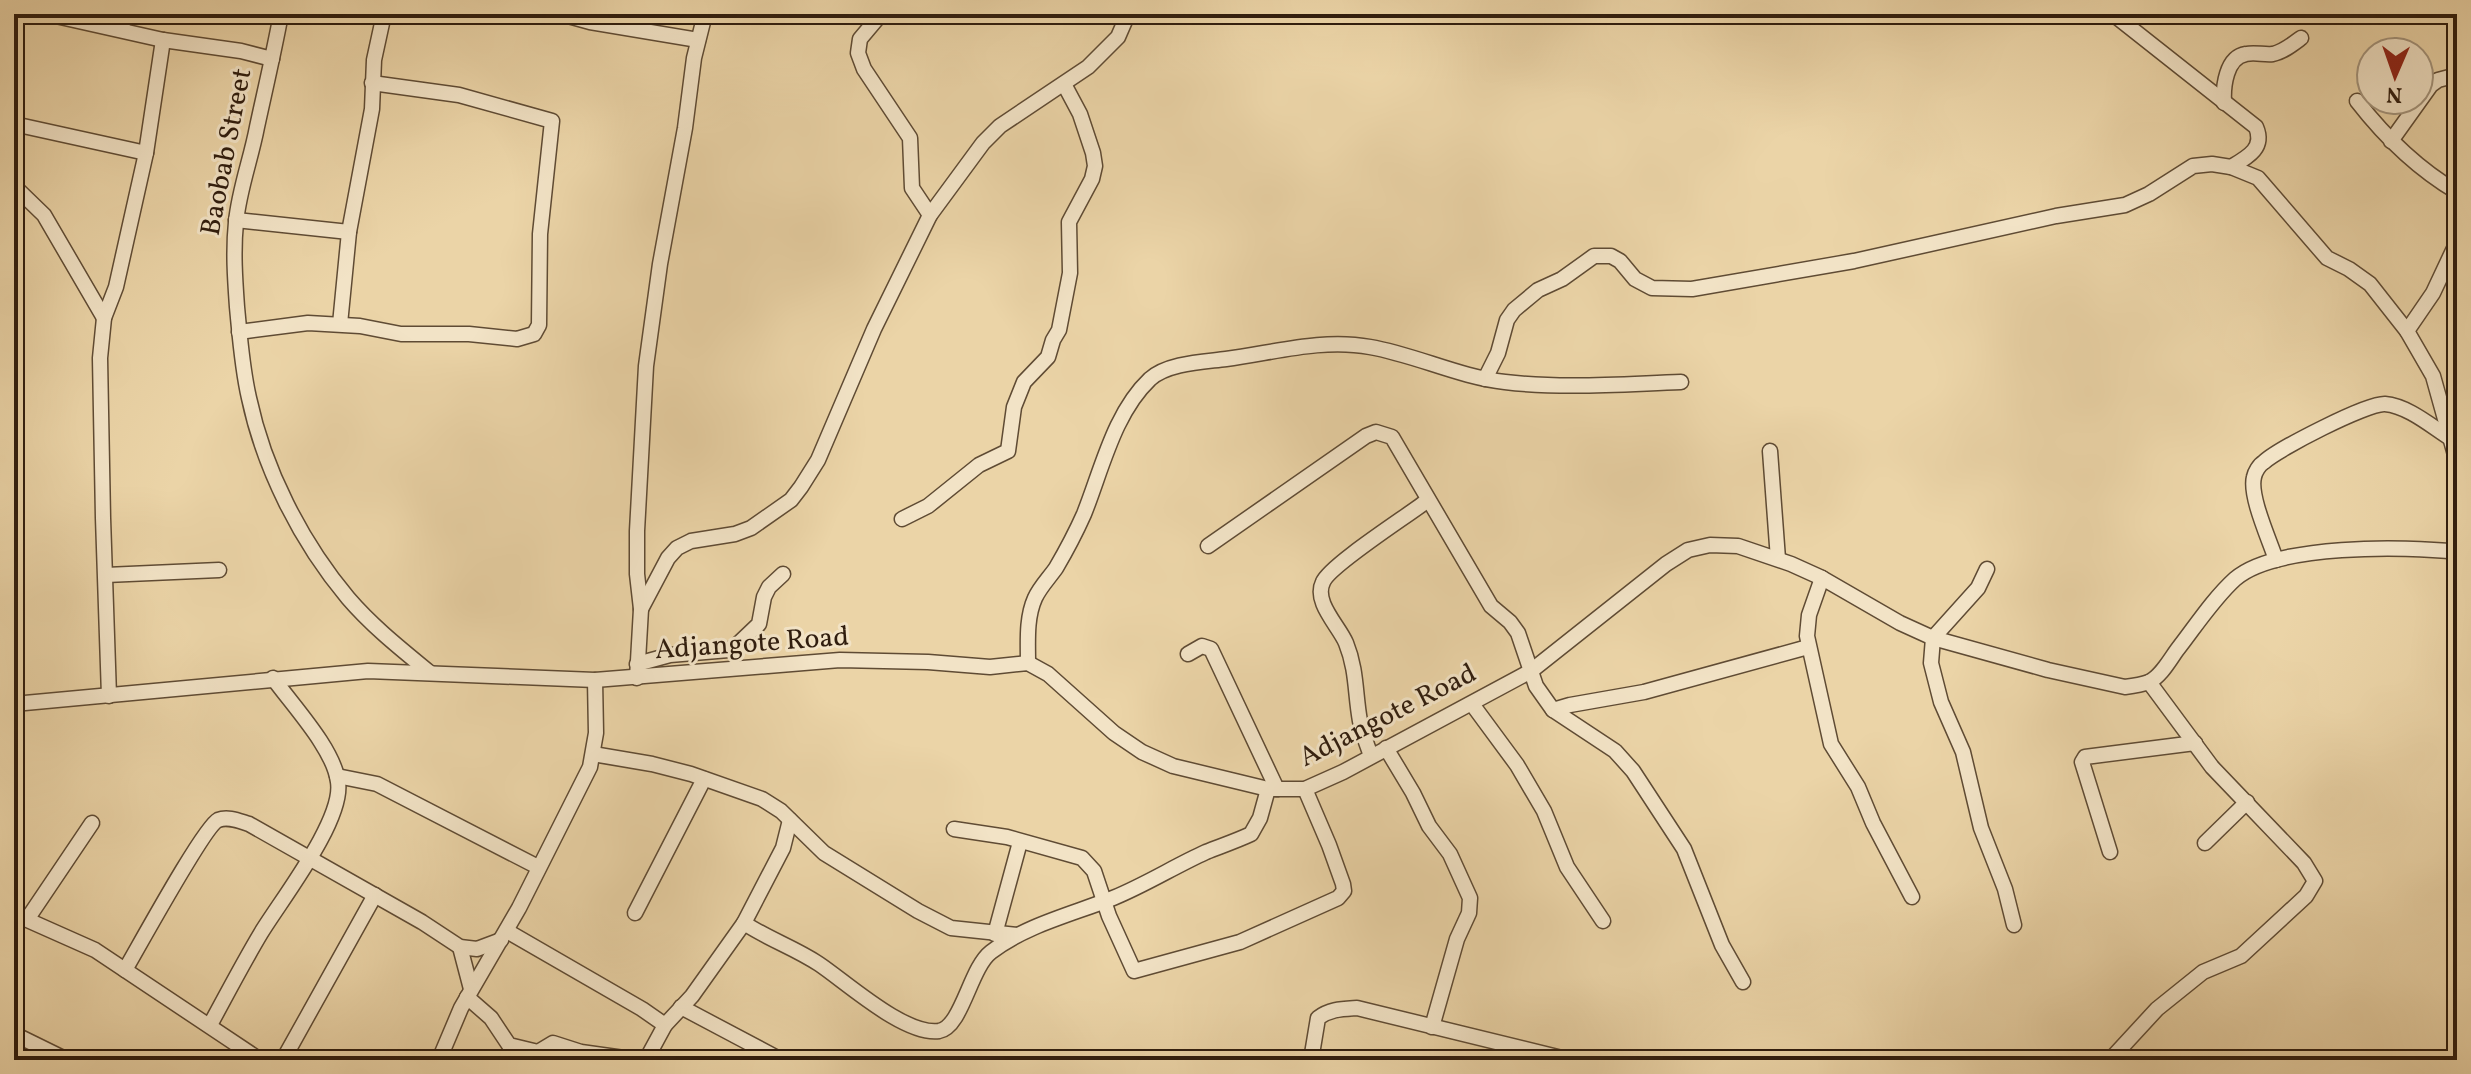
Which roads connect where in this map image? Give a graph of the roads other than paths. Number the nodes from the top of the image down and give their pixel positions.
1 (47, 14) edge
2 (124, 14) edge
3 (281, 14) edge
4 (384, 14) edge
5 (561, 14) edge
6 (705, 14) edge
7 (881, 14) edge
8 (1128, 14) edge
9 (2113, 14) edge
10 (122, 30) junction
11 (2301, 38) dead end
12 (163, 40) junction
13 (698, 40) junction
14 (272, 59) junction
15 (2457, 75) edge
16 (372, 83) junction
17 (1064, 84) junction
18 (2224, 103) junction
19 (2370, 116) edge
20 (14, 124) edge
21 (2391, 141) junction
22 (146, 153) junction
23 (2231, 167) junction
24 (14, 186) edge
25 (2457, 192) edge
26 (930, 215) junction
27 (236, 220) junction
28 (349, 232) junction
29 (2457, 242) edge
30 (104, 318) junction
31 (340, 324) junction
32 (2407, 331) junction
33 (239, 332) junction
34 (1485, 379) junction
35 (1681, 382) dead end
36 (2450, 438) junction
37 (1770, 451) dead end
38 (2457, 462) edge
39 (1428, 500) junction
40 (902, 519) dead end
41 (1208, 546) dead end
42 (2457, 552) edge
43 (1778, 559) junction
44 (2276, 560) junction
45 (1987, 569) dead end
46 (219, 570) dead end
47 (783, 574) dead end
48 (106, 575) junction
49 (1822, 578) junction
50 (641, 609) junction
51 (1933, 638) junction
52 (1808, 647) junction
53 (1188, 654) dead end
54 (1028, 663) junction
55 (637, 671) junction
56 (1531, 671) junction
57 (429, 672) junction
58 (273, 678) junction
59 (595, 680) junction
60 (2149, 682) junction
61 (109, 696) junction
62 (14, 704) edge
63 (1472, 704) junction
64 (1553, 710) junction
65 (2195, 743) junction
66 (1386, 748) junction
67 (593, 754) junction
68 (1371, 756) junction
69 (337, 776) junction
70 (704, 779) junction
71 (1272, 789) junction
72 (1305, 789) junction
73 (2247, 802) junction
74 (790, 820) junction
75 (92, 823) dead end
76 (954, 829) dead end
77 (1020, 842) junction
78 (2205, 843) dead end
79 (2110, 852) dead end
80 (310, 859) junction
81 (538, 867) junction
82 (375, 895) junction
83 (1912, 897) dead end
84 (1110, 899) junction
85 (635, 913) dead end
86 (21, 916) edge
87 (1603, 921) dead end
88 (744, 923) junction
89 (2014, 925) dead end
90 (976, 933) junction
91 (995, 934) junction
92 (1019, 935) junction
93 (504, 936) junction
94 (460, 947) junction
95 (989, 953) junction
96 (125, 970) junction
97 (1743, 982) dead end
98 (469, 993) junction
99 (681, 1007) junction
100 (210, 1025) junction
101 (665, 1025) junction
102 (1432, 1027) junction
103 (14, 1034) edge
104 (540, 1056) edge
105 (67, 1060) edge
106 (260, 1060) edge
107 (283, 1060) edge
108 (439, 1060) edge
109 (638, 1060) edge
110 (646, 1060) edge
111 (781, 1060) edge
112 (1311, 1060) edge
113 (1570, 1060) edge
114 (2110, 1060) edge

1 - 10 street
2 - 10 street
3 - 14 street, Baobab Street
4 - 16 street
5 - 13 street
6 - 13 street
7 - 26 street
8 - 17 street
9 - 18 street
10 - 12 street
11 - 18 street
12 - 14 street
12 - 22 street
13 - 50 street
14 - 27 street, Baobab Street
15 - 21 street
16 - 28 street
16 - 31 street
17 - 26 street
17 - 40 street
18 - 23 street
19 - 21 street
20 - 22 street
21 - 25 street
22 - 30 street
23 - 32 street
23 - 34 street
24 - 30 street
26 - 50 street
27 - 28 street
27 - 33 street, Baobab Street
28 - 31 street
29 - 32 street
30 - 48 street
31 - 33 street
32 - 36 street
33 - 57 street, Baobab Street
34 - 35 street
34 - 54 street
36 - 38 street
36 - 44 street
37 - 43 street
39 - 41 street
39 - 56 street
39 - 68 street
42 - 44 street
43 - 49 street, Adjangote Road
43 - 56 street, Adjangote Road
44 - 60 street
45 - 51 street
46 - 48 street
47 - 55 street
48 - 61 street
49 - 51 street, Adjangote Road
49 - 52 street
50 - 55 street
51 - 60 street, Adjangote Road
51 - 89 street
52 - 64 street
52 - 83 street
53 - 71 street
54 - 55 street, Adjangote Road
54 - 71 street, Adjangote Road
55 - 59 street, Adjangote Road
56 - 63 street, Adjangote Road
56 - 64 street
57 - 58 street, Adjangote Road
57 - 59 street, Adjangote Road
58 - 61 street, Adjangote Road
58 - 69 street
59 - 67 street
60 - 65 street
61 - 62 street, Adjangote Road
63 - 66 street, Adjangote Road
63 - 87 street
64 - 97 street
65 - 73 street
65 - 79 street
66 - 68 street, Adjangote Road
66 - 102 street
67 - 70 street
67 - 81 street
68 - 72 street, Adjangote Road
69 - 80 street
69 - 81 street
70 - 74 street
70 - 85 street
71 - 72 street, Adjangote Road
71 - 84 street
72 - 84 street
73 - 78 street
73 - 114 street
74 - 88 street
74 - 90 street
75 - 86 street
76 - 77 street
77 - 84 street
77 - 91 street
80 - 82 street
80 - 96 street
80 - 100 street
81 - 93 street
82 - 94 street
82 - 107 street
84 - 92 street
86 - 96 street
88 - 95 street
88 - 99 street
90 - 91 street
90 - 95 street
91 - 92 street
92 - 95 street
93 - 94 street
93 - 98 street
93 - 101 street
94 - 98 street
96 - 100 street
98 - 104 street
98 - 108 street
99 - 101 street
99 - 111 street
100 - 106 street
101 - 110 street
102 - 112 street
102 - 113 street
103 - 105 street
104 - 109 street

